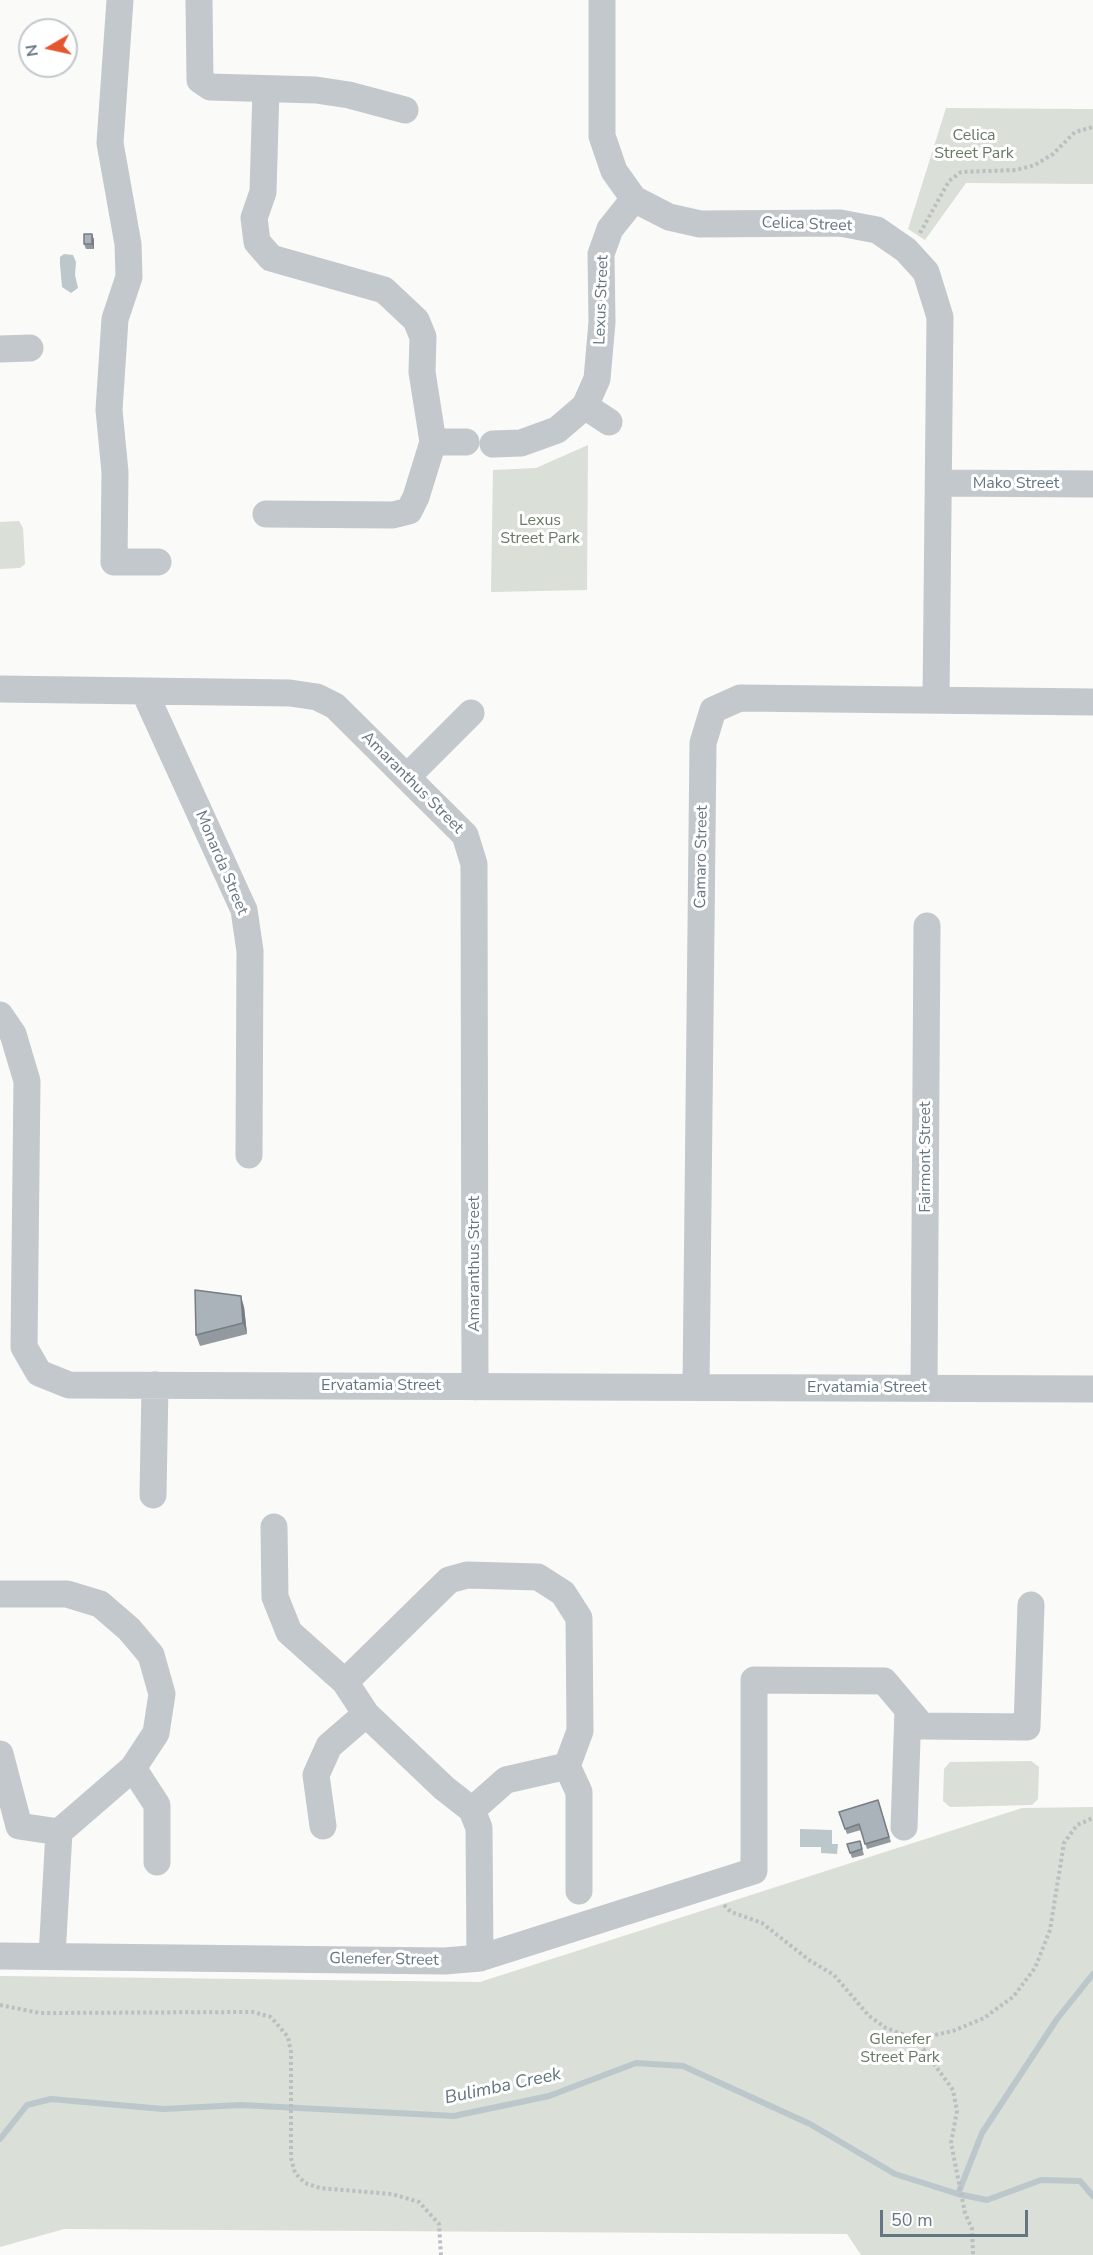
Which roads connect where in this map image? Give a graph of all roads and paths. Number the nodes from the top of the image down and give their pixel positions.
1 (120, 0) edge
2 (199, 0) edge
3 (602, 0) edge
4 (266, 89) junction
5 (405, 110) dead end
6 (1093, 128) edge
7 (634, 199) junction
8 (906, 250) junction
9 (30, 348) dead end
10 (0, 349) edge
11 (585, 406) junction
12 (609, 422) dead end
13 (433, 442) junction
14 (466, 442) dead end
15 (493, 444) dead end
16 (939, 483) junction
17 (1093, 484) edge
18 (266, 514) dead end
19 (158, 562) dead end
20 (0, 689) edge
21 (144, 691) junction
22 (936, 699) junction
23 (1093, 702) edge
24 (471, 713) dead end
25 (407, 777) junction
26 (927, 926) dead end
27 (0, 1015) edge
28 (249, 1155) dead end
29 (155, 1385) junction
30 (475, 1387) junction
31 (696, 1387) junction
32 (924, 1388) junction
33 (1093, 1389) edge
34 (153, 1495) dead end
35 (274, 1527) dead end
36 (0, 1594) edge
37 (1031, 1605) dead end
38 (345, 1682) junction
39 (908, 1710) junction
40 (366, 1714) junction
41 (0, 1754) edge
42 (567, 1766) junction
43 (133, 1768) junction
44 (472, 1810) junction
45 (1093, 1818) edge
46 (323, 1826) dead end
47 (904, 1827) dead end
48 (59, 1832) junction
49 (157, 1862) dead end
50 (709, 1886) junction
51 (579, 1891) dead end
52 (0, 1956) edge
53 (52, 1956) junction
54 (480, 1958) junction
55 (0, 2005) edge
56 (916, 2039) junction
57 (441, 2255) edge
58 (973, 2255) edge

1 - 19 street
2 - 4 street
3 - 7 street, Celica Street
4 - 5 street
4 - 13 street
6 - 8 path
7 - 8 street, Celica Street
7 - 11 street, Lexus Street
8 - 16 street, Celica Street
9 - 10 street
11 - 12 street
11 - 15 street, Lexus Street
13 - 14 street
13 - 18 street
16 - 17 street, Mako Street
16 - 22 street, Celica Street
20 - 21 street, Amaranthus Street
21 - 25 street, Amaranthus Street
21 - 28 street, Monarda Street
22 - 23 street, Camaro Street
22 - 31 street, Camaro Street
24 - 25 street
25 - 30 street, Amaranthus Street
26 - 32 street, Fairmont Street
27 - 29 street, Ervatamia Street
29 - 30 street, Ervatamia Street
29 - 34 street
30 - 31 street, Ervatamia Street
31 - 32 street, Ervatamia Street
32 - 33 street, Ervatamia Street
35 - 38 street
36 - 43 street
37 - 39 street
38 - 40 street
38 - 42 street
39 - 47 street
39 - 50 street, Glenefer Street
40 - 44 street
40 - 46 street
41 - 48 street
42 - 44 street
42 - 51 street
43 - 48 street
43 - 49 street
44 - 54 street
45 - 56 path
48 - 53 street
50 - 54 street, Glenefer Street
50 - 56 path
52 - 53 street, Glenefer Street
53 - 54 street, Glenefer Street
55 - 57 path
56 - 58 path

